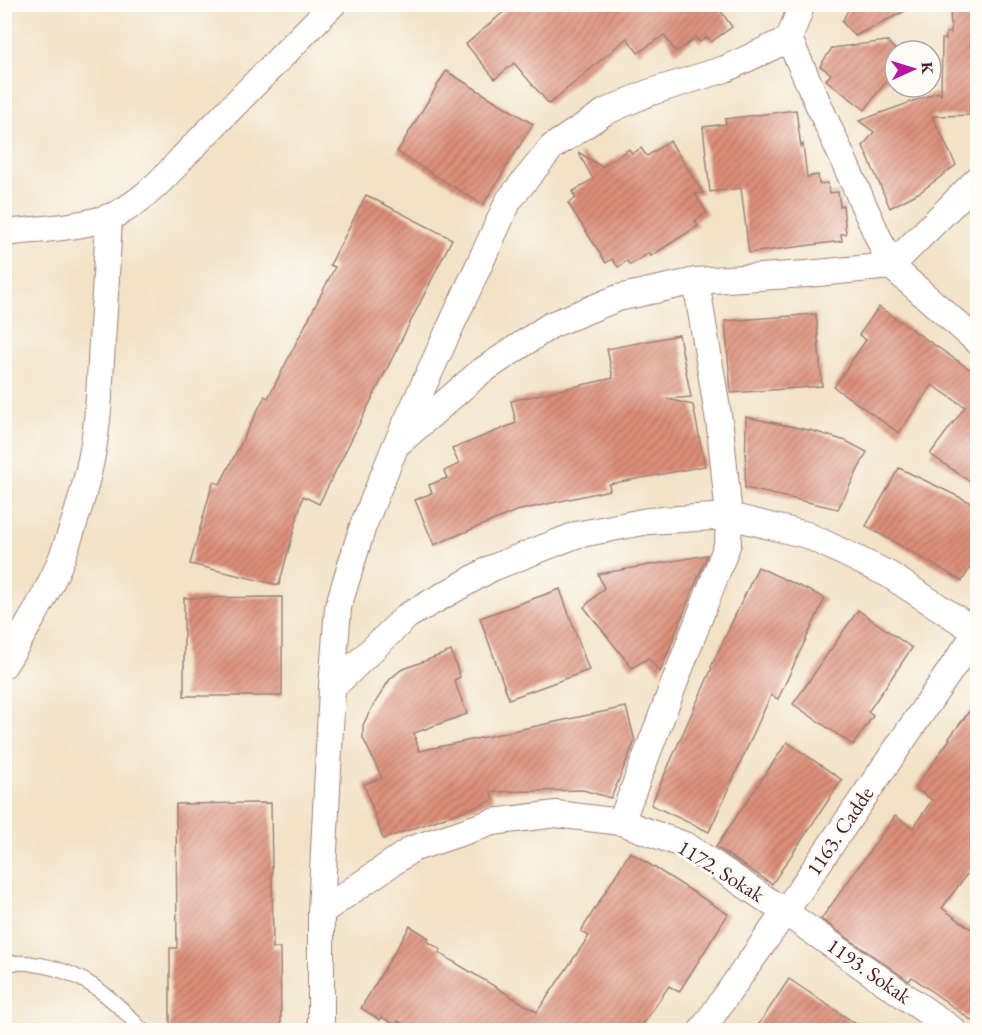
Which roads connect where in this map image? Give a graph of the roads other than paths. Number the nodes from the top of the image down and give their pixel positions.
1 (333, 4) edge
2 (802, 4) edge
3 (789, 39) junction
4 (978, 179) edge
5 (109, 217) junction
6 (4, 233) edge
7 (891, 266) junction
8 (696, 281) junction
9 (978, 342) edge
10 (395, 447) junction
11 (729, 516) junction
12 (977, 631) edge
13 (4, 665) edge
14 (332, 688) junction
15 (621, 822) junction
16 (321, 912) junction
17 (785, 912) junction
18 (4, 963) edge
19 (142, 1030) edge
20 (321, 1030) edge
21 (702, 1030) edge
22 (953, 1030) edge

1 - 5 street
2 - 3 street
3 - 7 street
3 - 10 street
4 - 7 street
5 - 6 street
5 - 13 street
7 - 8 street
7 - 9 street
8 - 10 street
8 - 11 street
10 - 14 street
11 - 12 street
11 - 14 street
11 - 15 street
12 - 17 street, 1163. Cadde
14 - 16 street
15 - 16 street, 1172. Sokak
15 - 17 street, 1172. Sokak
16 - 20 street
17 - 21 street, 1163. Cadde
17 - 22 street, 1193. Sokak
18 - 19 lane

